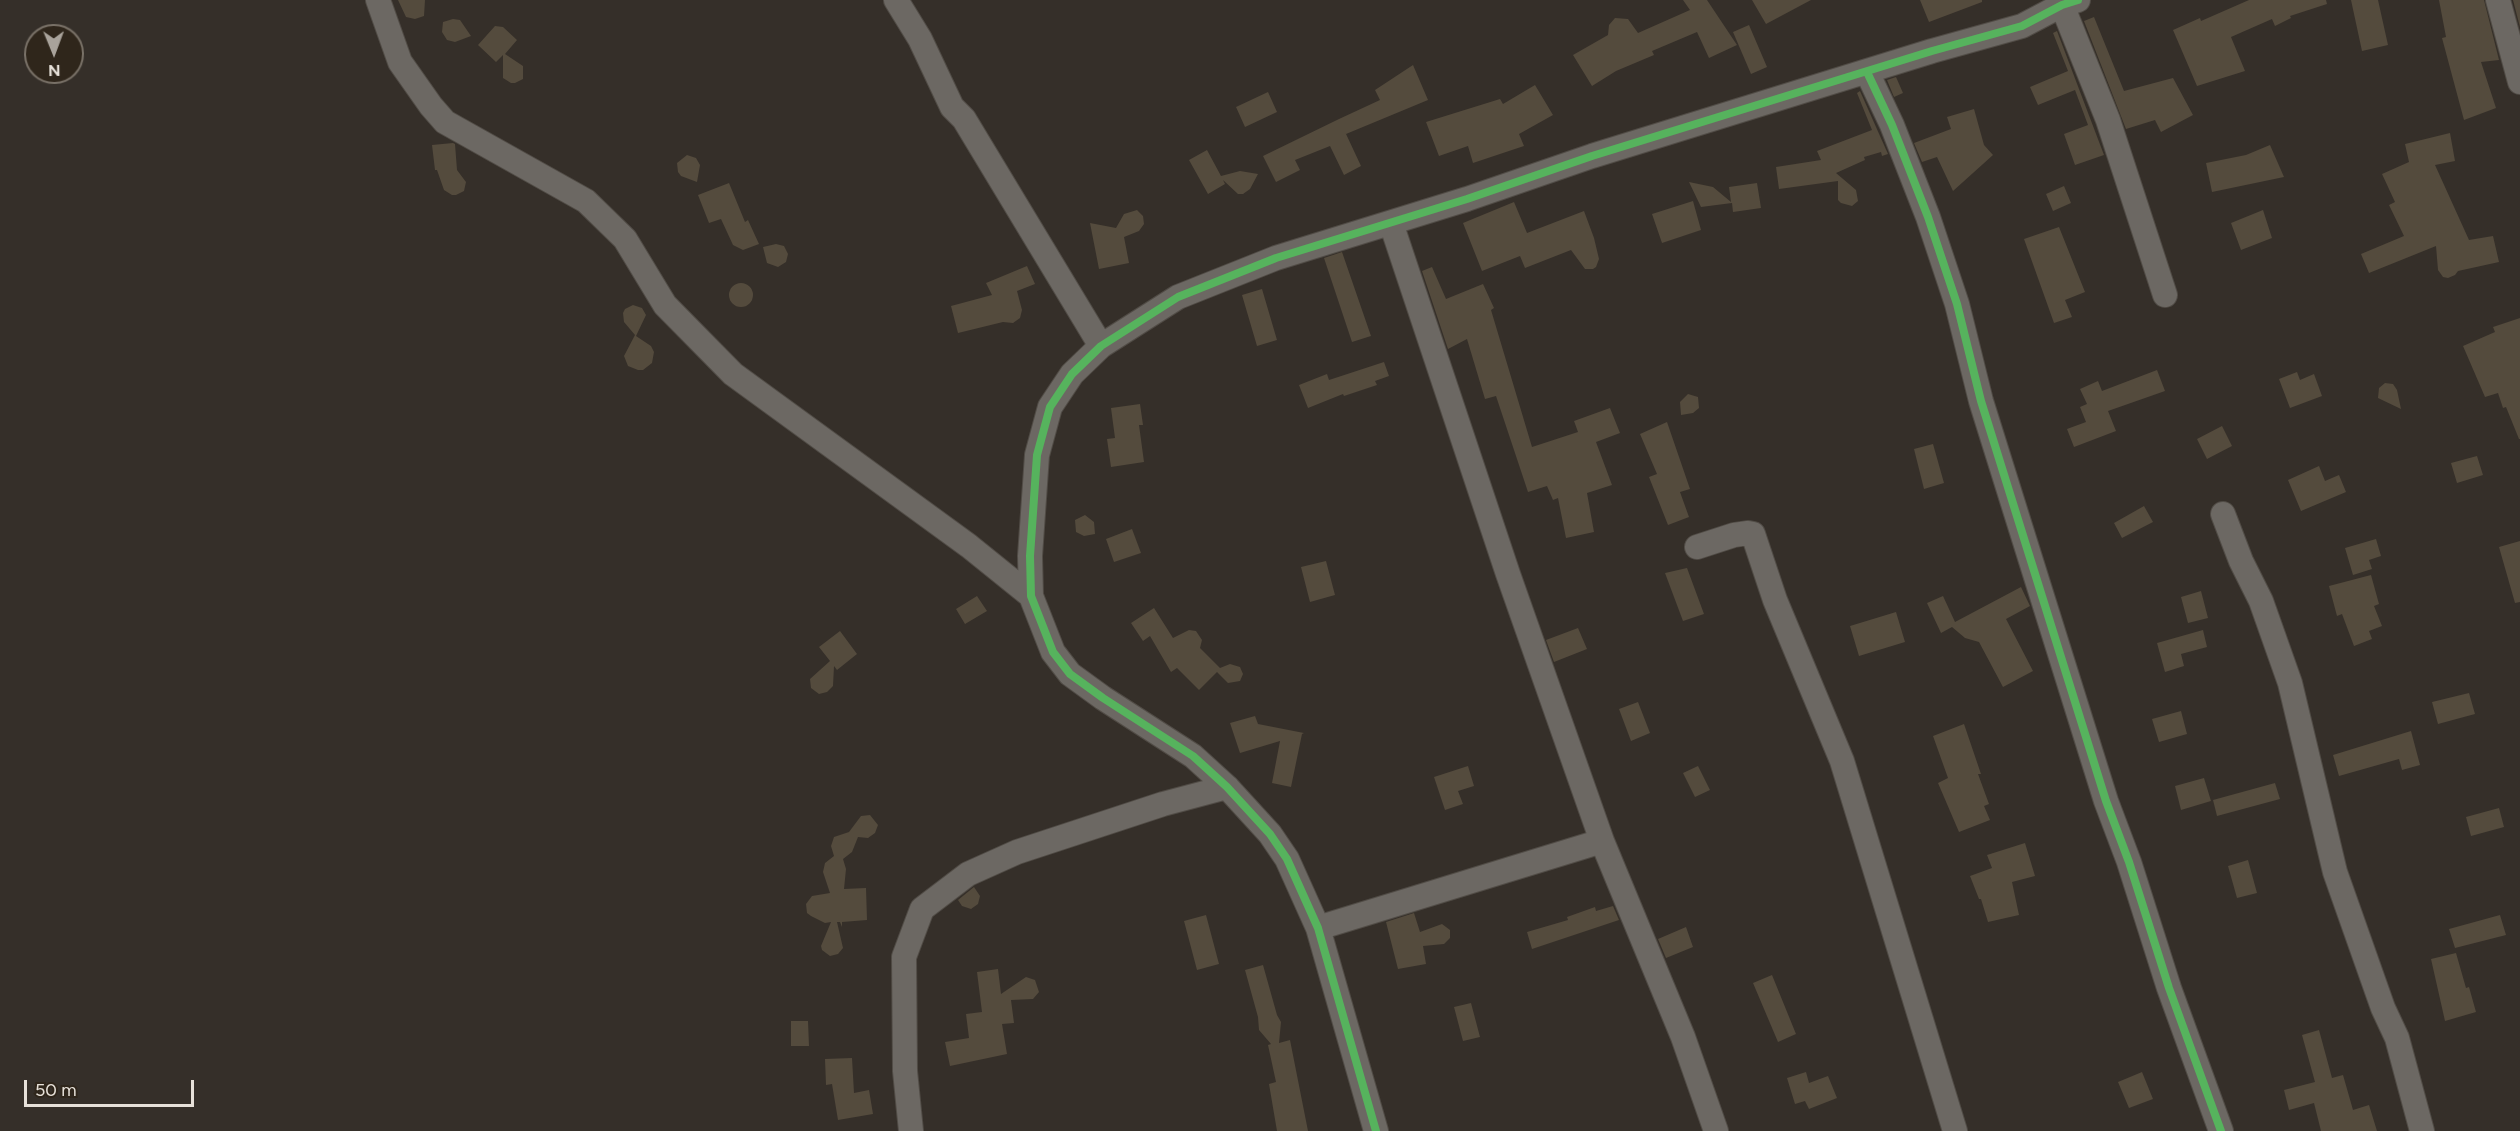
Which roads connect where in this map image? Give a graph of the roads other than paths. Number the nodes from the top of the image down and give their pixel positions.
1 (378, 0) edge
2 (896, 0) edge
3 (2498, 0) edge
4 (2070, 2) edge
5 (1867, 72) junction
6 (2520, 82) edge
7 (1391, 223) junction
8 (2165, 296) dead end
9 (1101, 346) junction
10 (2223, 514) dead end
11 (1696, 547) dead end
12 (1031, 596) junction
13 (1227, 787) junction
14 (1602, 842) junction
15 (1318, 928) junction
16 (911, 1131) edge
17 (1376, 1131) edge
18 (1716, 1131) edge
19 (1955, 1131) edge
20 (2221, 1131) edge
21 (2422, 1131) edge

1 - 12 street
2 - 9 street
3 - 6 street
4 - 5 street
4 - 8 street
5 - 7 street
5 - 20 street
7 - 9 street
7 - 14 street
9 - 12 street
10 - 21 street
11 - 19 street
12 - 13 street
13 - 15 street
13 - 16 street
14 - 15 street
14 - 18 street
15 - 17 street

